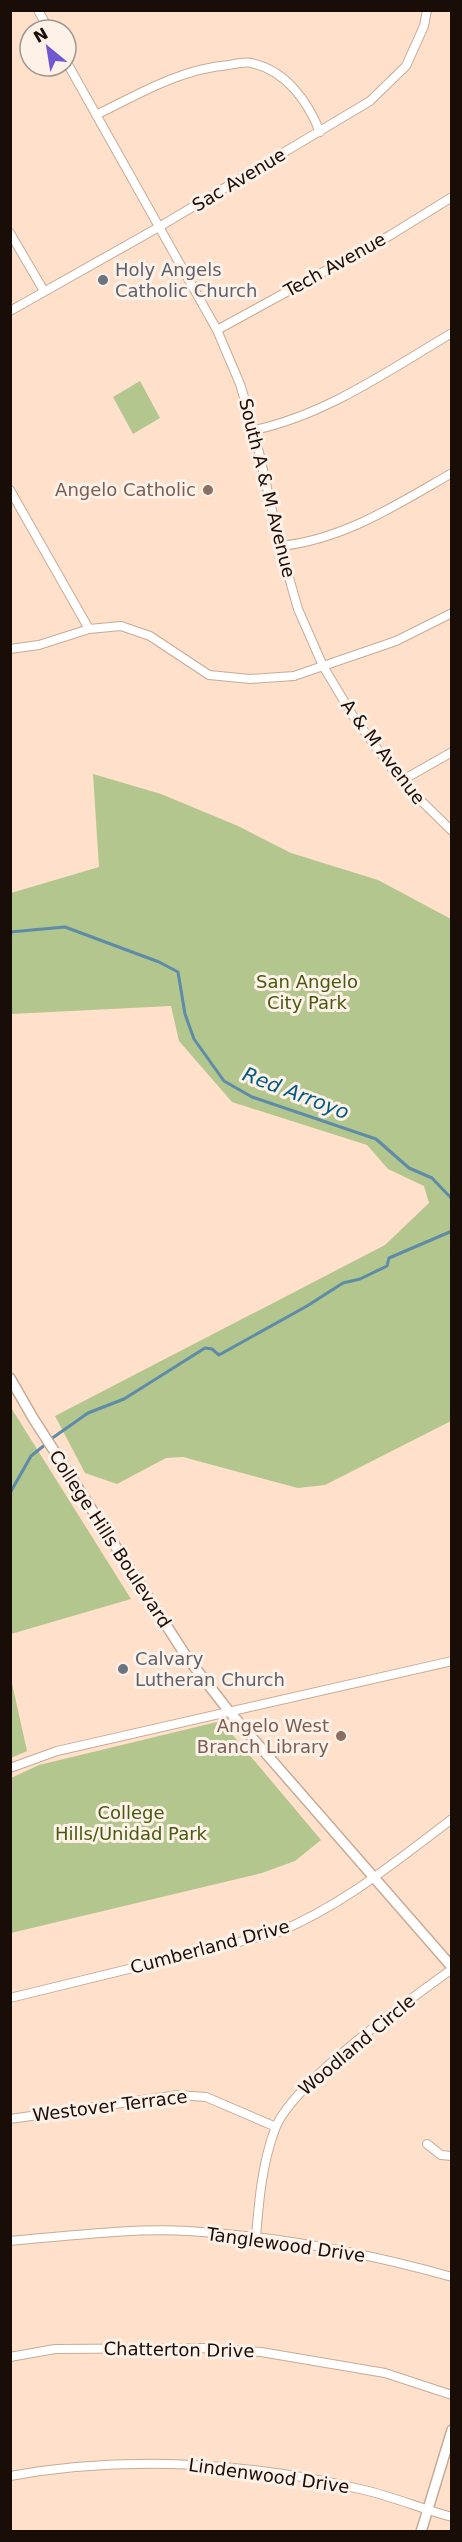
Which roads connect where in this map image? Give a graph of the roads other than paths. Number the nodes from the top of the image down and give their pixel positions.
1 (427, 10) edge
2 (75, 78) edge
3 (96, 115) junction
4 (320, 132) junction
5 (452, 197) edge
6 (159, 227) junction
7 (10, 233) edge
8 (44, 291) junction
9 (10, 311) edge
10 (218, 330) junction
11 (452, 333) edge
12 (255, 430) junction
13 (452, 473) edge
14 (10, 490) edge
15 (280, 546) junction
16 (452, 613) edge
17 (89, 629) junction
18 (10, 649) edge
19 (324, 666) junction
20 (452, 752) edge
21 (401, 781) junction
22 (452, 831) edge
23 (10, 1378) edge
24 (452, 1661) edge
25 (228, 1710) junction
26 (10, 1768) edge
27 (452, 1818) edge
28 (374, 1879) junction
29 (452, 1968) edge
30 (10, 1998) edge
31 (10, 2119) edge
32 (276, 2127) junction
33 (427, 2144) dead end
34 (452, 2156) edge
35 (256, 2237) junction
36 (10, 2241) edge
37 (452, 2277) edge
38 (10, 2357) edge
39 (452, 2395) edge
40 (452, 2430) edge
41 (10, 2476) edge
42 (428, 2511) junction
43 (452, 2517) edge
44 (421, 2532) edge

1 - 4 street, Sac Avenue
2 - 3 street, South A & M Avenue
3 - 4 street
3 - 6 street, South A & M Avenue
4 - 6 street, Sac Avenue
5 - 10 street, Tech Avenue
6 - 8 street, Sac Avenue
6 - 10 street, South A & M Avenue
7 - 8 street
8 - 9 street, Sac Avenue
10 - 12 street, South A & M Avenue
11 - 12 street
12 - 15 street, South A & M Avenue
13 - 15 street
14 - 17 street
15 - 19 street, South A & M Avenue
16 - 19 street
17 - 18 street
17 - 19 street
19 - 21 street, A & M Avenue
20 - 21 street
21 - 22 street, A & M Avenue
23 - 25 street, College Hills Boulevard
24 - 25 street
25 - 26 street
25 - 28 street, College Hills Boulevard
27 - 28 street, Cumberland Drive
28 - 29 street, College Hills Boulevard
28 - 30 street, Cumberland Drive
29 - 32 street, Woodland Circle
31 - 32 street, Westover Terrace
32 - 35 street, Woodland Circle
33 - 34 street
35 - 36 street, Tanglewood Drive
35 - 37 street, Tanglewood Drive
38 - 39 street, Chatterton Drive
40 - 42 street
41 - 42 street, Lindenwood Drive
42 - 43 street, Lindenwood Drive
42 - 44 street

